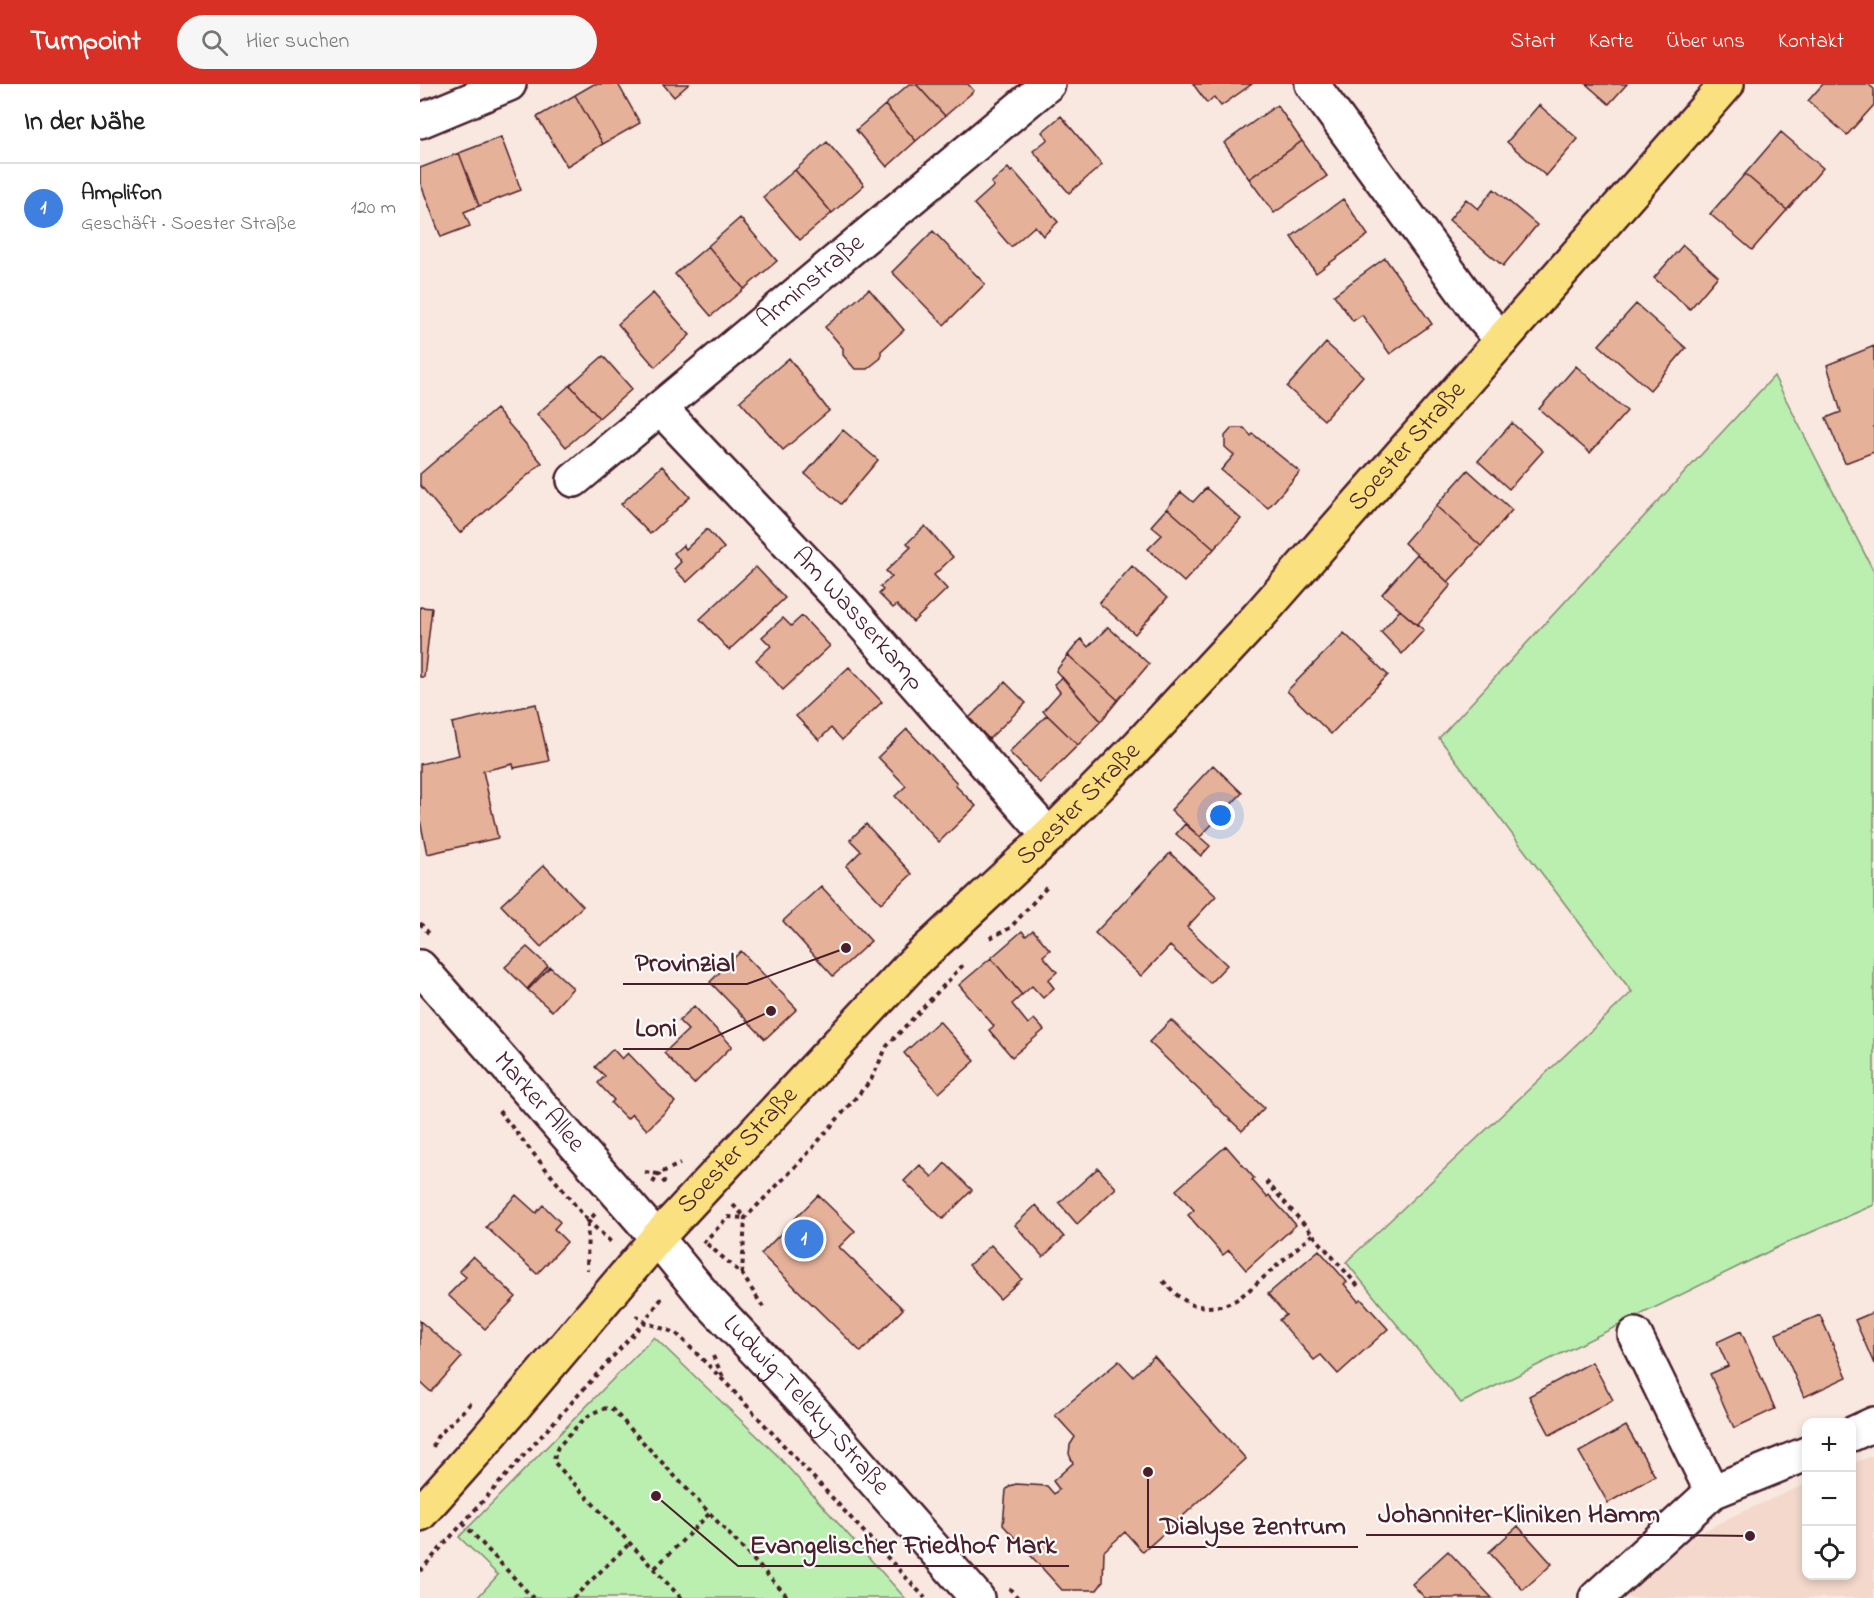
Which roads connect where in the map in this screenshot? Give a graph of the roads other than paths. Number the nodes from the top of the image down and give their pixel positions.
1 (509, 84) edge
2 (1048, 84) edge
3 (1312, 84) edge
4 (1727, 84) edge
5 (420, 121) edge
6 (1502, 340) junction
7 (661, 409) junction
8 (574, 480) dead end
9 (1049, 836) junction
10 (427, 954) edge
11 (657, 1238) junction
12 (1635, 1335) dead end
13 (1874, 1425) edge
14 (1856, 1432) edge
15 (1802, 1456) edge
16 (1712, 1492) junction
17 (420, 1514) edge
18 (977, 1598) edge
19 (1596, 1598) edge

1 - 5 street
2 - 7 street, Arminstraße
3 - 6 street
4 - 6 main road, Soester Straße
6 - 9 main road, Soester Straße
7 - 8 street, Arminstraße
7 - 9 street, Am Wasserkamp
9 - 11 main road, Soester Straße
10 - 11 street, Marker Allee
11 - 17 main road, Soester Straße
11 - 18 street, Ludwig-Teleky-Straße
12 - 16 street
13 - 14 street
15 - 16 street
16 - 19 street

